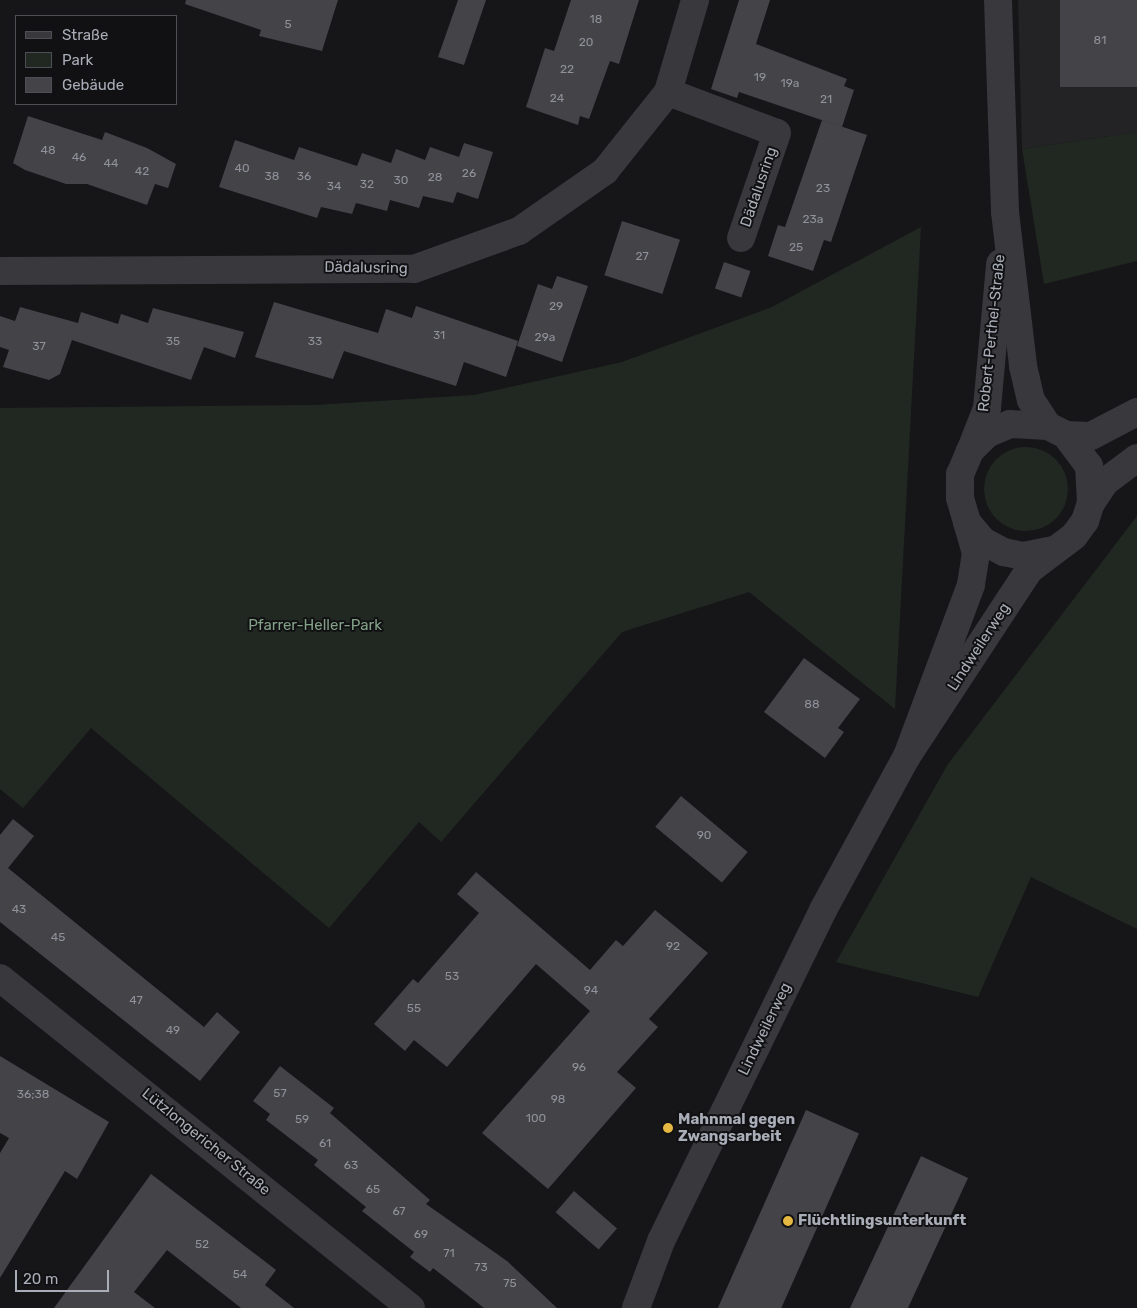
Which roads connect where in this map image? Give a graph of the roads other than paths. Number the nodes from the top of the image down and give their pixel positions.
1 (695, 0) edge
2 (998, 0) edge
3 (668, 92) junction
4 (1005, 212) junction
5 (741, 238) dead end
6 (0, 270) edge
7 (1137, 412) edge
8 (1057, 430) junction
9 (970, 451) junction
10 (1137, 458) edge
11 (1091, 503) junction
12 (967, 522) junction
13 (1059, 547) junction
14 (907, 756) junction
15 (0, 978) edge
16 (411, 1308) edge
17 (636, 1308) edge

1 - 3 street, Dädalusring
2 - 4 street, Robert-Perthel-Straße
3 - 5 street, Dädalusring
3 - 6 street, Dädalusring
4 - 8 street, Robert-Perthel-Straße
4 - 9 street, Robert-Perthel-Straße
7 - 8 street
8 - 9 street, Lindweilerweg
8 - 11 street, Lindweilerweg
9 - 12 street, Lindweilerweg
10 - 11 street
11 - 13 street, Lindweilerweg
12 - 13 street, Lindweilerweg
12 - 14 street, Lindweilerweg
13 - 14 street, Lindweilerweg
14 - 17 street, Lindweilerweg
15 - 16 street, Lützlongericher Straße

